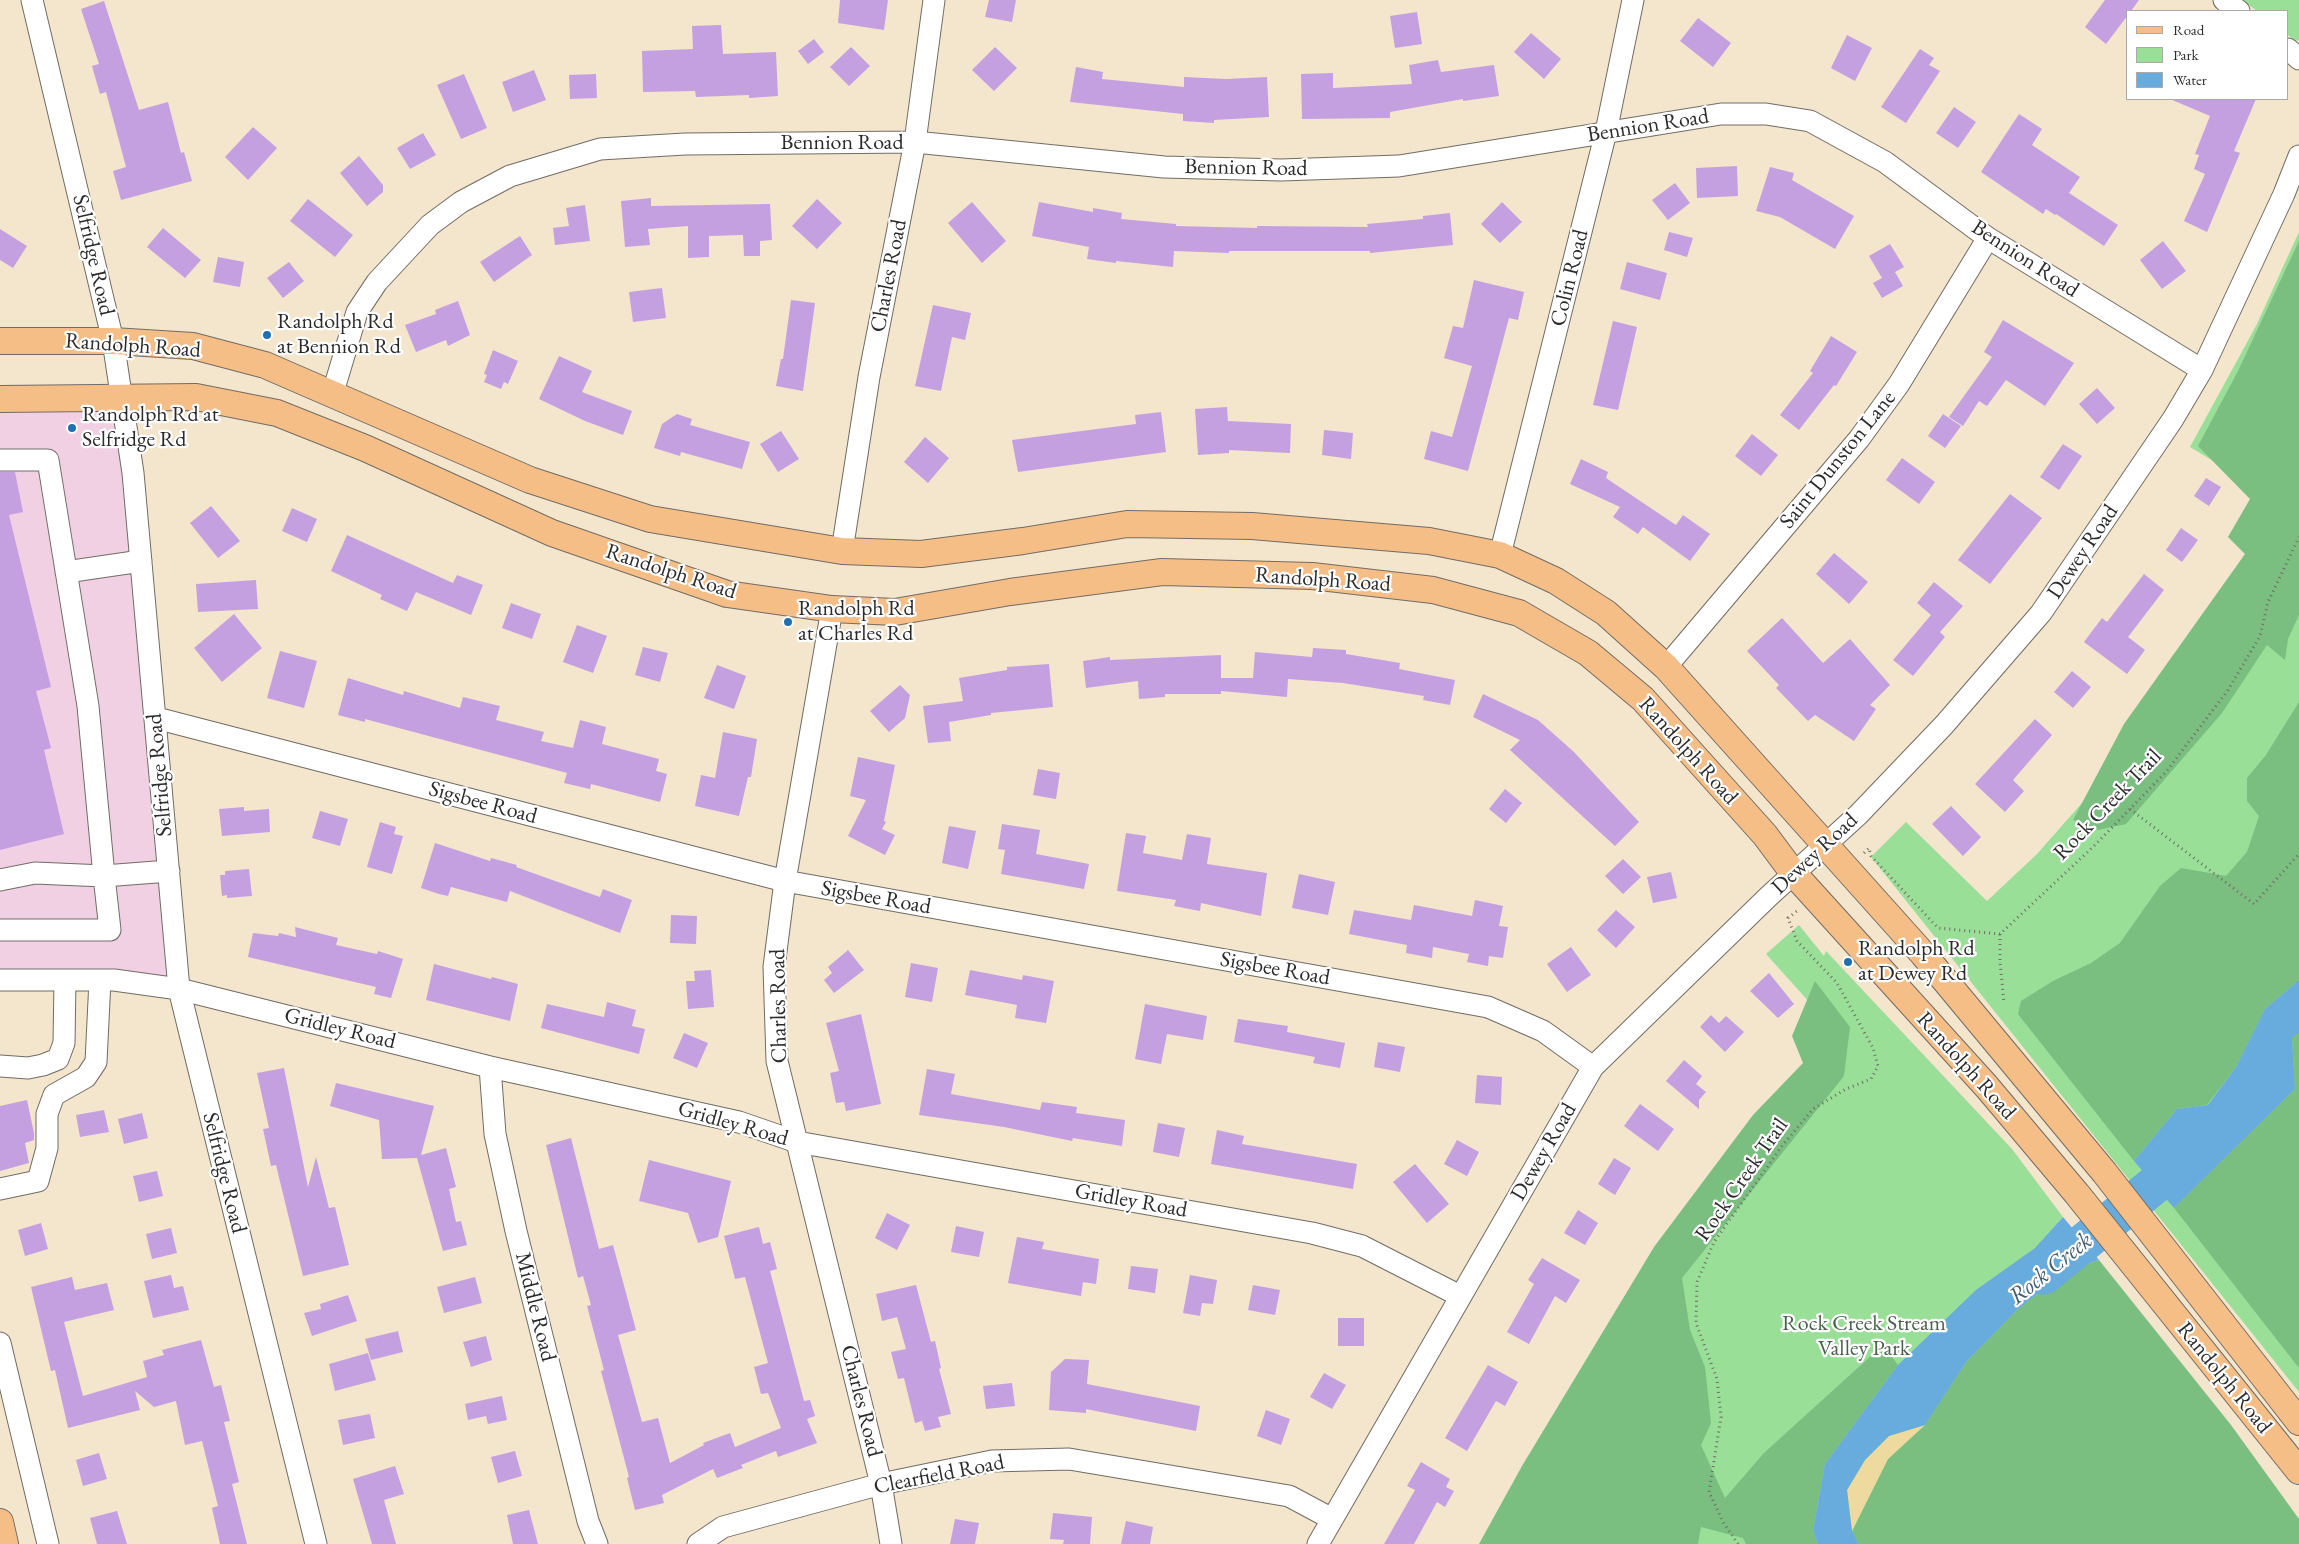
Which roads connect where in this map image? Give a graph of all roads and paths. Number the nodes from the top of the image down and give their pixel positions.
1 (32, 0) edge
2 (934, 0) edge
3 (1633, 0) edge
4 (2224, 0) edge
5 (2238, 10) edge
6 (2289, 50) edge
7 (2299, 58) edge
8 (1606, 132) junction
9 (915, 142) junction
10 (2299, 156) edge
11 (1988, 238) junction
12 (0, 341) edge
13 (113, 341) junction
14 (2202, 370) junction
15 (333, 392) junction
16 (120, 396) junction
17 (0, 399) edge
18 (0, 460) edge
19 (2299, 537) edge
20 (842, 551) junction
21 (1500, 555) junction
22 (141, 561) junction
23 (66, 572) junction
24 (832, 609) junction
25 (1666, 667) junction
26 (156, 718) junction
27 (2130, 809) junction
28 (1825, 845) junction
29 (1869, 848) dead end
30 (2299, 854) edge
31 (169, 871) junction
32 (1794, 874) junction
33 (104, 876) junction
34 (0, 880) edge
35 (785, 881) junction
36 (1788, 918) dead end
37 (0, 930) edge
38 (2000, 934) junction
39 (0, 980) edge
40 (64, 980) junction
41 (100, 980) junction
42 (179, 989) junction
43 (2004, 1003) dead end
44 (0, 1066) edge
45 (490, 1067) junction
46 (1594, 1067) junction
47 (798, 1142) junction
48 (0, 1189) edge
49 (1460, 1296) junction
50 (0, 1343) edge
51 (2299, 1422) edge
52 (2299, 1471) edge
53 (881, 1484) junction
54 (1332, 1519) junction
55 (0, 1522) edge
56 (5, 1544) edge
57 (48, 1544) edge
58 (316, 1544) edge
59 (596, 1544) edge
60 (698, 1544) edge
61 (892, 1544) edge
62 (1318, 1544) edge
63 (1738, 1544) edge

1 - 13 street, Selfridge Road
2 - 9 street, Charles Road
3 - 8 street, Colin Road
4 - 5 street
6 - 7 street
8 - 9 street, Bennion Road
8 - 11 street, Bennion Road
8 - 21 street, Colin Road
9 - 15 street, Bennion Road
9 - 20 street, Charles Road
10 - 14 street, Dewey Road
11 - 14 street, Bennion Road
11 - 25 street, Saint Dunston Lane
12 - 13 main road, Randolph Road
13 - 15 main road, Randolph Road
13 - 16 street, Selfridge Road
14 - 28 street, Dewey Road
15 - 20 main road, Randolph Road
16 - 17 main road, Randolph Road
16 - 22 street, Selfridge Road
16 - 24 main road, Randolph Road
18 - 23 street
19 - 27 path, Rock Creek Trail
20 - 21 main road, Randolph Road
21 - 25 main road, Randolph Road
22 - 23 street
22 - 26 street, Selfridge Road
23 - 33 street
24 - 32 main road, Randolph Road
24 - 35 street, Charles Road
25 - 28 main road, Randolph Road
26 - 31 street, Selfridge Road
26 - 35 street, Sigsbee Road
27 - 30 path
27 - 38 path, Rock Creek Trail
28 - 32 street, Dewey Road
28 - 51 main road, Randolph Road
29 - 38 path
31 - 33 street
31 - 42 street, Selfridge Road
32 - 46 street, Dewey Road
32 - 52 main road, Randolph Road
33 - 34 street
33 - 37 street
35 - 46 street, Sigsbee Road
35 - 47 street, Charles Road
36 - 63 path, Rock Creek Trail
38 - 43 path
39 - 40 street, Gridley Road
40 - 41 street, Gridley Road
40 - 44 street
41 - 42 street, Gridley Road
41 - 48 street
42 - 45 street, Gridley Road
42 - 58 street, Selfridge Road
45 - 47 street, Gridley Road
45 - 59 street, Middle Road
46 - 49 street, Dewey Road
47 - 49 street, Gridley Road
47 - 53 street, Charles Road
49 - 54 street, Dewey Road
50 - 57 street
53 - 54 street, Clearfield Road
53 - 60 street, Clearfield Road
53 - 61 street, Charles Road
54 - 62 street, Dewey Road
55 - 56 main road

